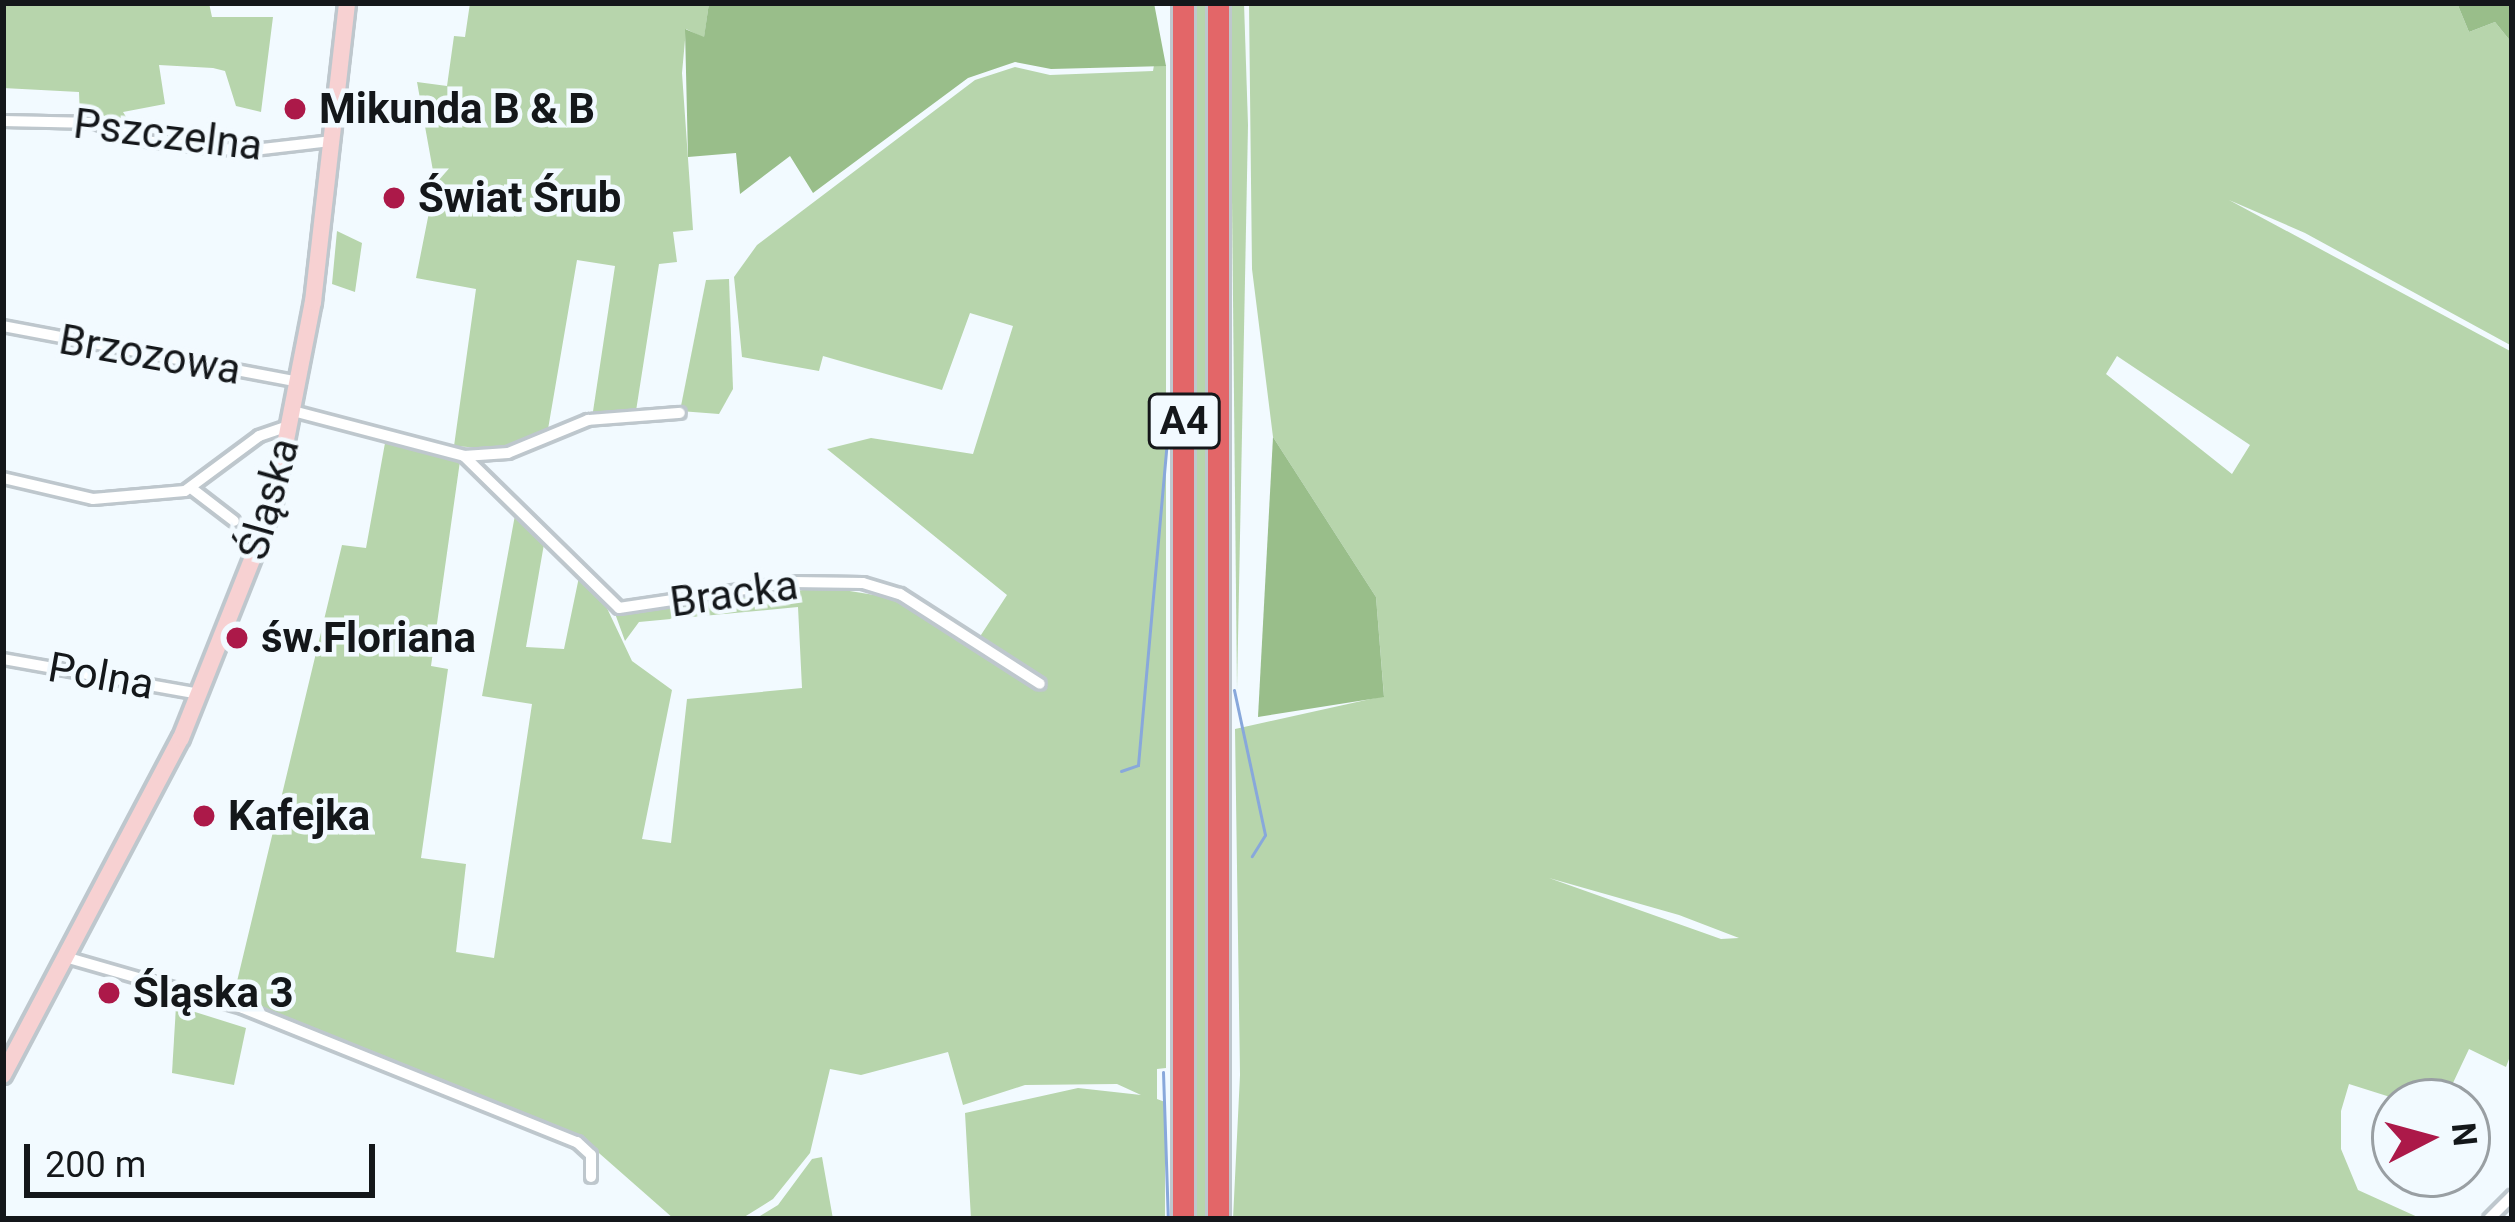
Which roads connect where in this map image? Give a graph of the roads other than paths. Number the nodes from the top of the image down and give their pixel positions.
1 (347, 3) edge
2 (1183, 3) edge
3 (1218, 3) edge
4 (3, 121) edge
5 (332, 141) junction
6 (3, 326) edge
7 (298, 382) junction
8 (680, 413) dead end
9 (292, 418) junction
10 (464, 456) junction
11 (3, 478) edge
12 (191, 488) junction
13 (234, 521) dead end
14 (3, 659) edge
15 (1040, 684) dead end
16 (199, 694) junction
17 (65, 957) junction
18 (3, 1075) edge
19 (591, 1178) dead end
20 (2512, 1196) edge
21 (1183, 1219) edge
22 (1218, 1219) edge
23 (2489, 1219) edge

1 - 5 main road, Śląska
2 - 21 highway, A4
3 - 22 highway, A4
4 - 5 street, Pszczelna
5 - 7 main road, Śląska
6 - 7 street, Brzozowa
7 - 9 main road, Śląska
8 - 10 street, Bracka
9 - 10 street, Bracka
9 - 12 street
9 - 16 main road, Śląska
10 - 15 street, Bracka
11 - 12 street
12 - 13 street
14 - 16 street, Polna
16 - 17 main road, Śląska
17 - 18 main road, Śląska
17 - 19 street
20 - 23 street

